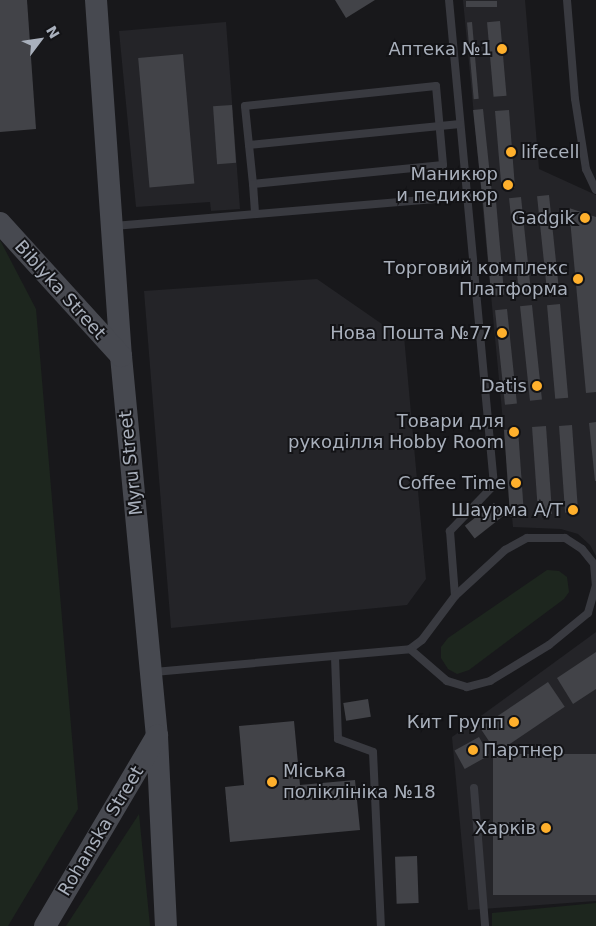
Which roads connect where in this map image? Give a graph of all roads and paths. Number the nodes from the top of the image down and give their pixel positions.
1 (96, 0) edge
2 (449, 0) edge
3 (567, 0) edge
4 (460, 124) junction
5 (440, 126) junction
6 (249, 145) junction
7 (253, 184) junction
8 (596, 190) edge
9 (468, 196) junction
10 (255, 214) junction
11 (0, 223) edge
12 (112, 226) junction
13 (121, 356) junction
14 (455, 596) junction
15 (410, 649) junction
16 (335, 657) junction
17 (152, 672) junction
18 (157, 736) junction
19 (474, 788) dead end
20 (45, 926) edge
21 (166, 926) edge
22 (381, 926) edge
23 (485, 926) edge

1 - 12 street, Myru Street
2 - 4 lane
3 - 8 lane
4 - 5 lane
4 - 9 lane
5 - 6 lane
5 - 6 lane
5 - 7 lane
6 - 7 lane
7 - 10 lane
9 - 10 lane
9 - 14 lane
10 - 12 lane
11 - 13 street, Biblyka Street
12 - 13 street, Myru Street
13 - 17 street, Myru Street
14 - 15 lane
14 - 15 lane
15 - 16 lane
16 - 17 lane
16 - 22 lane
17 - 18 street, Myru Street
18 - 20 street, Rohanska Street
18 - 21 street, Myru Street
19 - 23 lane

